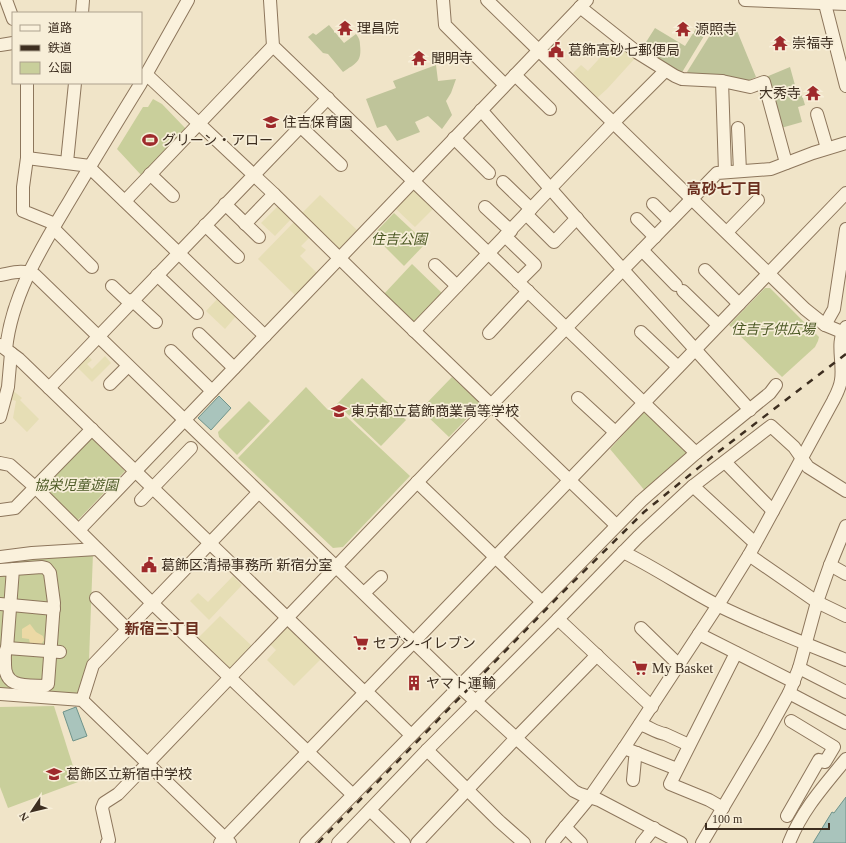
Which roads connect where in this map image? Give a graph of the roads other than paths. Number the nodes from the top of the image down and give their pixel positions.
1 (6, 0) edge
2 (83, 0) edge
3 (188, 0) edge
4 (270, 0) edge
5 (442, 0) edge
6 (488, 0) edge
7 (745, 0) edge
8 (825, 2) edge
9 (584, 4) edge
10 (846, 4) edge
11 (82, 12) edge
12 (12, 15) edge
13 (12, 43) edge
14 (0, 45) edge
15 (273, 46) junction
16 (539, 50) junction
17 (665, 70) junction
18 (144, 75) edge
19 (515, 75) junction
20 (722, 81) junction
21 (27, 84) edge
22 (75, 84) edge
23 (139, 84) edge
24 (505, 85) junction
25 (846, 86) edge
26 (328, 98) junction
27 (550, 109) dead end
28 (481, 110) junction
29 (818, 114) dead end
30 (199, 123) junction
31 (614, 123) junction
32 (300, 126) junction
33 (738, 128) dead end
34 (454, 138) junction
35 (846, 143) edge
36 (827, 148) junction
37 (27, 158) junction
38 (67, 162) junction
39 (786, 163) junction
40 (341, 165) dead end
41 (90, 166) junction
42 (740, 171) junction
43 (725, 172) junction
44 (490, 173) dead end
45 (150, 174) junction
46 (253, 174) junction
47 (414, 182) junction
48 (503, 182) dead end
49 (551, 189) junction
50 (274, 194) junction
51 (845, 194) edge
52 (173, 196) dead end
53 (692, 199) junction
54 (758, 200) dead end
55 (125, 201) junction
56 (225, 204) junction
57 (653, 204) dead end
58 (485, 207) dead end
59 (529, 212) junction
60 (577, 218) junction
61 (637, 219) dead end
62 (670, 221) junction
63 (245, 224) junction
64 (205, 225) junction
65 (54, 226) junction
66 (846, 229) edge
67 (726, 232) junction
68 (508, 234) junction
69 (258, 237) dead end
70 (655, 237) junction
71 (642, 250) junction
72 (178, 252) junction
73 (488, 254) junction
74 (238, 257) dead end
75 (339, 258) junction
76 (435, 265) dead end
77 (92, 267) dead end
78 (623, 269) junction
79 (704, 270) dead end
80 (28, 272) junction
81 (768, 273) junction
82 (0, 275) edge
83 (157, 275) junction
84 (518, 282) junction
85 (112, 286) dead end
86 (457, 286) junction
87 (528, 291) junction
88 (131, 301) junction
89 (739, 304) junction
90 (197, 313) dead end
91 (156, 322) dead end
92 (718, 325) junction
93 (825, 325) junction
94 (566, 328) junction
95 (844, 329) edge
96 (414, 331) junction
97 (641, 332) dead end
98 (489, 333) dead end
99 (199, 334) dead end
100 (98, 336) junction
101 (264, 336) junction
102 (6, 349) edge
103 (695, 349) junction
104 (171, 351) dead end
105 (128, 366) junction
106 (678, 367) junction
107 (234, 368) junction
108 (110, 384) dead end
109 (776, 385) dead end
110 (49, 388) junction
111 (212, 391) junction
112 (578, 398) dead end
113 (644, 402) junction
114 (491, 405) junction
115 (750, 410) junction
116 (0, 417) edge
117 (184, 419) junction
118 (92, 429) junction
119 (615, 432) junction
120 (190, 448) dead end
121 (696, 453) junction
122 (802, 460) junction
123 (725, 462) junction
124 (0, 463) edge
125 (135, 470) junction
126 (569, 480) junction
127 (417, 482) junction
128 (693, 486) junction
129 (153, 487) junction
130 (36, 488) junction
131 (846, 491) edge
132 (258, 493) junction
133 (141, 500) dead end
134 (0, 510) edge
135 (773, 511) junction
136 (616, 525) junction
137 (846, 527) edge
138 (80, 528) junction
139 (638, 537) junction
140 (210, 543) junction
141 (755, 543) junction
142 (97, 549) junction
143 (623, 552) junction
144 (748, 555) junction
145 (0, 557) edge
146 (495, 557) junction
147 (640, 560) junction
148 (830, 565) junction
149 (337, 566) junction
150 (13, 569) junction
151 (0, 570) edge
152 (846, 574) edge
153 (380, 576) dead end
154 (364, 593) junction
155 (96, 598) dead end
156 (542, 602) junction
157 (817, 602) junction
158 (152, 603) junction
159 (718, 605) junction
160 (5, 607) edge
161 (53, 611) junction
162 (846, 616) edge
163 (288, 618) junction
164 (558, 619) junction
165 (640, 628) dead end
166 (127, 629) junction
167 (699, 634) junction
168 (414, 641) junction
169 (806, 644) junction
170 (7, 648) junction
171 (55, 652) junction
172 (736, 653) junction
173 (597, 655) junction
174 (846, 660) edge
175 (679, 665) junction
176 (799, 668) junction
177 (230, 677) junction
178 (460, 686) junction
179 (791, 688) junction
180 (365, 692) junction
181 (846, 692) edge
182 (0, 694) edge
183 (82, 700) junction
184 (476, 701) junction
185 (652, 707) junction
186 (791, 720) dead end
187 (846, 723) edge
188 (640, 724) junction
189 (411, 735) junction
190 (516, 738) junction
191 (690, 745) junction
192 (624, 748) junction
193 (428, 750) junction
194 (308, 752) junction
195 (637, 753) junction
196 (846, 759) edge
197 (825, 762) junction
198 (147, 764) junction
199 (678, 769) junction
200 (634, 780) dead end
201 (468, 790) junction
202 (353, 795) junction
203 (590, 797) junction
204 (810, 802) junction
205 (723, 808) junction
206 (370, 810) junction
207 (787, 816) dead end
208 (565, 827) junction
209 (654, 828) junction
210 (225, 841) edge
211 (107, 843) edge
212 (306, 843) edge
213 (338, 843) edge
214 (404, 843) edge
215 (417, 843) edge
216 (524, 843) edge
217 (552, 843) edge
218 (581, 843) edge
219 (642, 843) edge
220 (681, 843) edge
221 (702, 843) edge
222 (789, 843) edge

1 - 12 street
2 - 11 street
3 - 18 street
4 - 15 street
5 - 24 street
6 - 16 street
7 - 8 street
8 - 10 street
8 - 25 street
9 - 16 street
9 - 17 street
13 - 14 street
15 - 26 street
15 - 30 street
16 - 19 street
16 - 31 street
17 - 20 street
17 - 31 street
18 - 30 street
19 - 24 street
19 - 27 street
20 - 39 street
20 - 43 street
21 - 37 street
22 - 38 street
23 - 41 street
24 - 28 street
26 - 32 street
26 - 47 street
28 - 34 street
28 - 49 street
29 - 36 street
30 - 45 street
30 - 46 street
31 - 49 street
31 - 53 street
32 - 40 street
32 - 46 street
33 - 42 street
34 - 44 street
34 - 47 street
35 - 36 street
36 - 39 street
37 - 38 street
37 - 65 street
38 - 41 street
39 - 42 street
41 - 55 street
41 - 65 street
42 - 43 street
43 - 53 street
45 - 52 street
45 - 55 street
46 - 50 street
46 - 56 street
47 - 73 street
47 - 75 street
48 - 59 street
49 - 59 street
49 - 60 street
50 - 63 street
50 - 75 street
51 - 81 street
53 - 62 street
53 - 67 street
54 - 67 street
55 - 72 street
56 - 63 street
56 - 64 street
57 - 62 street
58 - 68 street
59 - 60 street
59 - 68 street
60 - 78 street
61 - 70 street
62 - 70 street
63 - 69 street
64 - 72 street
64 - 74 street
65 - 77 street
65 - 80 street
66 - 93 street
67 - 81 street
68 - 73 street
68 - 84 street
70 - 71 street
71 - 78 street
71 - 92 street
72 - 83 street
72 - 101 street
73 - 84 street
73 - 86 street
75 - 96 street
75 - 101 street
76 - 86 street
78 - 94 street
78 - 103 street
79 - 89 street
80 - 82 street
80 - 100 street
80 - 102 street
81 - 89 street
81 - 93 street
83 - 88 street
83 - 90 street
84 - 87 street
85 - 88 street
86 - 96 street
87 - 94 street
87 - 98 street
88 - 91 street
88 - 100 street
89 - 92 street
92 - 103 street
93 - 95 street
94 - 113 street
94 - 114 street
95 - 122 street
96 - 114 street
97 - 106 street
99 - 107 street
100 - 105 street
100 - 110 street
101 - 107 street
102 - 110 street
102 - 116 street
103 - 106 street
103 - 115 street
104 - 111 street
105 - 108 street
105 - 117 street
106 - 113 street
107 - 111 street
109 - 115 street
110 - 118 street
111 - 117 street
112 - 119 street
113 - 119 street
113 - 121 street
114 - 126 street
114 - 127 street
115 - 121 street
117 - 125 street
117 - 132 street
118 - 125 street
118 - 130 street
119 - 126 street
120 - 129 street
121 - 136 street
122 - 123 street
122 - 131 street
122 - 135 street
123 - 128 street
123 - 135 street
124 - 130 street
125 - 129 street
125 - 138 street
126 - 136 street
126 - 146 street
127 - 146 street
127 - 149 street
128 - 139 street
128 - 141 street
129 - 133 street
129 - 140 street
130 - 134 street
130 - 138 street
132 - 140 street
132 - 149 street
135 - 141 street
136 - 156 street
137 - 148 street
138 - 142 street
139 - 143 street
139 - 147 street
140 - 158 street
140 - 163 street
141 - 144 street
142 - 145 street
142 - 158 street
143 - 147 street
143 - 164 street
144 - 157 street
144 - 159 street
146 - 156 street
146 - 168 street
147 - 159 street
148 - 152 street
148 - 157 street
149 - 154 street
149 - 163 street
150 - 151 street
150 - 160 street
150 - 161 street
153 - 154 street
154 - 168 street
155 - 166 street
156 - 178 street
157 - 162 street
157 - 169 street
158 - 166 street
158 - 177 street
159 - 167 street
159 - 169 street
160 - 161 street
160 - 170 street
161 - 171 street
163 - 177 street
163 - 180 street
164 - 173 street
164 - 184 street
165 - 175 street
166 - 183 street
167 - 172 street
167 - 175 street
168 - 178 street
168 - 180 street
169 - 174 street
169 - 176 street
170 - 171 street
170 - 171 street
172 - 179 street
172 - 191 street
173 - 185 street
173 - 190 street
175 - 185 street
176 - 179 street
176 - 181 street
177 - 194 street
177 - 198 street
178 - 184 street
178 - 189 street
179 - 187 street
179 - 205 street
180 - 189 street
180 - 194 street
182 - 183 street
183 - 198 street
184 - 190 street
184 - 193 street
185 - 188 street
186 - 197 street
188 - 191 street
188 - 192 street
189 - 202 street
190 - 201 street
190 - 203 street
191 - 199 street
192 - 195 street
192 - 203 street
193 - 201 street
193 - 206 street
194 - 202 street
194 - 210 street
195 - 199 street
195 - 200 street
196 - 204 street
197 - 204 street
197 - 207 street
198 - 210 street
198 - 211 street
199 - 205 street
201 - 215 street
201 - 216 street
202 - 212 street
203 - 208 street
203 - 209 street
204 - 222 street
205 - 221 street
206 - 213 street
206 - 214 street
208 - 217 street
208 - 218 street
209 - 219 street
209 - 220 street

